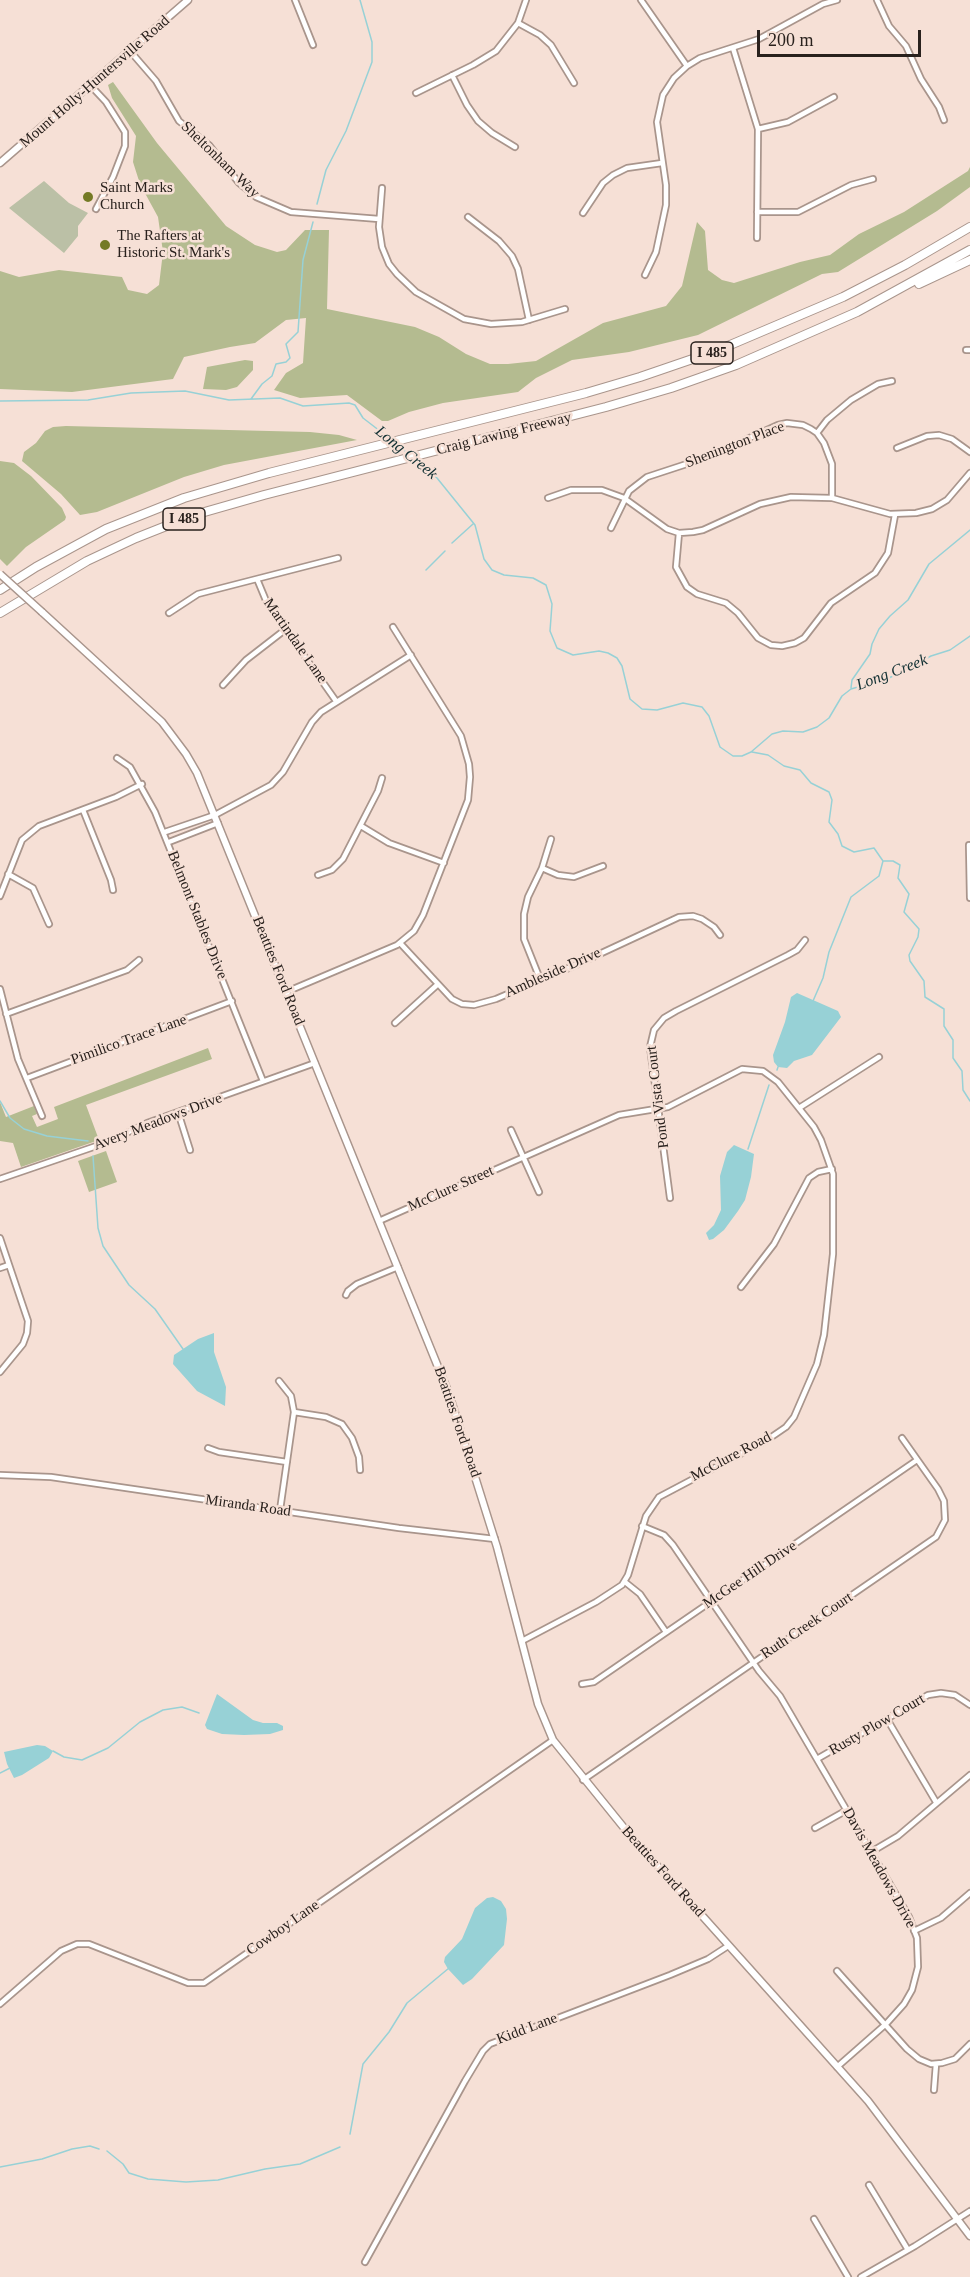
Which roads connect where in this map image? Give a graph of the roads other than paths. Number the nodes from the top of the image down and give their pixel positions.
1 (188, 0) edge
2 (295, 0) edge
3 (526, 0) edge
4 (641, 0) edge
5 (837, 0) edge
6 (877, 0) edge
7 (518, 23) junction
8 (314, 45) dead end
9 (733, 48) junction
10 (130, 51) junction
11 (687, 66) junction
12 (452, 75) junction
13 (574, 83) dead end
14 (91, 86) junction
15 (416, 93) dead end
16 (834, 97) dead end
17 (944, 120) dead end
18 (758, 129) junction
19 (515, 147) dead end
20 (0, 163) edge
21 (662, 163) junction
22 (873, 180) dead end
23 (382, 188) dead end
24 (96, 209) dead end
25 (757, 212) junction
26 (583, 213) dead end
27 (468, 217) dead end
28 (379, 219) junction
29 (970, 222) edge
30 (970, 227) edge
31 (757, 238) dead end
32 (942, 243) junction
33 (970, 250) edge
34 (970, 260) edge
35 (645, 274) dead end
36 (892, 294) junction
37 (565, 309) dead end
38 (529, 320) junction
39 (892, 381) dead end
40 (817, 433) junction
41 (897, 448) dead end
42 (970, 452) edge
43 (970, 473) edge
44 (548, 498) dead end
45 (624, 498) junction
46 (832, 498) junction
47 (895, 515) junction
48 (611, 528) dead end
49 (679, 533) junction
50 (338, 558) dead end
51 (0, 574) edge
52 (257, 579) junction
53 (0, 590) edge
54 (0, 613) edge
55 (170, 613) dead end
56 (393, 627) dead end
57 (286, 629) junction
58 (411, 655) junction
59 (223, 685) dead end
60 (336, 701) junction
61 (117, 758) dead end
62 (382, 778) dead end
63 (142, 784) junction
64 (83, 810) junction
65 (215, 815) junction
66 (218, 823) junction
67 (361, 826) junction
68 (165, 832) junction
69 (551, 839) dead end
70 (169, 842) junction
71 (969, 845) edge
72 (444, 863) junction
73 (603, 866) dead end
74 (542, 868) junction
75 (8, 874) junction
76 (318, 875) dead end
77 (112, 890) dead end
78 (0, 896) edge
79 (970, 898) edge
80 (49, 924) dead end
81 (720, 935) dead end
82 (805, 940) dead end
83 (400, 943) junction
84 (139, 960) dead end
85 (540, 979) junction
86 (437, 985) junction
87 (0, 989) edge
88 (286, 992) junction
89 (232, 1001) junction
90 (6, 1014) junction
91 (395, 1023) dead end
92 (879, 1057) dead end
93 (315, 1063) junction
94 (27, 1078) junction
95 (263, 1081) junction
96 (799, 1107) junction
97 (658, 1110) junction
98 (178, 1112) junction
99 (42, 1116) dead end
100 (511, 1130) dead end
101 (190, 1150) dead end
102 (523, 1156) junction
103 (832, 1169) junction
104 (0, 1179) edge
105 (539, 1192) dead end
106 (670, 1198) dead end
107 (379, 1221) junction
108 (0, 1238) edge
109 (9, 1265) junction
110 (398, 1267) junction
111 (0, 1268) edge
112 (741, 1287) dead end
113 (346, 1295) dead end
114 (0, 1372) edge
115 (279, 1381) dead end
116 (294, 1412) junction
117 (902, 1438) dead end
118 (208, 1448) dead end
119 (917, 1460) junction
120 (287, 1462) junction
121 (360, 1470) dead end
122 (0, 1475) edge
123 (280, 1510) junction
124 (642, 1526) junction
125 (495, 1539) junction
126 (625, 1582) junction
127 (711, 1602) junction
128 (666, 1632) junction
129 (522, 1641) junction
130 (754, 1663) junction
131 (582, 1684) dead end
132 (970, 1705) edge
133 (887, 1719) junction
134 (553, 1740) junction
135 (818, 1759) junction
136 (970, 1775) edge
137 (583, 1780) junction
138 (936, 1802) junction
139 (847, 1810) junction
140 (815, 1828) dead end
141 (872, 1852) junction
142 (970, 1893) edge
143 (914, 1931) junction
144 (728, 1946) junction
145 (837, 1971) dead end
146 (0, 2004) edge
147 (886, 2024) junction
148 (970, 2044) edge
149 (936, 2064) junction
150 (837, 2067) junction
151 (934, 2090) dead end
152 (869, 2185) dead end
153 (970, 2211) edge
154 (814, 2218) dead end
155 (958, 2219) junction
156 (970, 2236) edge
157 (908, 2250) junction
158 (365, 2262) dead end
159 (848, 2277) edge
160 (861, 2277) edge

1 - 10 main road, Mount Holly-Huntersville Road
2 - 8 street
3 - 7 street
4 - 11 street
5 - 9 street
6 - 17 street
7 - 12 street
7 - 13 street
9 - 11 street
9 - 18 street
10 - 14 main road, Mount Holly-Huntersville Road
10 - 28 street, Sheltonham Way
11 - 21 street
12 - 15 street
12 - 19 street
14 - 20 main road, Mount Holly-Huntersville Road
14 - 24 street
16 - 18 street
18 - 25 street
21 - 26 street
21 - 35 street
22 - 25 street
23 - 28 street
25 - 31 street
27 - 38 street
28 - 38 street
29 - 32 highway
30 - 32 highway, Craig Lawing Freeway / I 485
32 - 53 highway, Craig Lawing Freeway / I 485
33 - 36 highway, Craig Lawing Freeway / I 485
34 - 36 highway
36 - 54 highway, Craig Lawing Freeway / I 485
37 - 38 street
39 - 40 street
40 - 45 street, Shenington Place
40 - 46 street
41 - 42 street
43 - 47 street
44 - 45 street
45 - 48 street, Shenington Place
45 - 49 street
46 - 47 street
46 - 49 street
47 - 49 street
50 - 52 street
51 - 65 main road, Beatties Ford Road, bridge
52 - 55 street
52 - 57 street, Martindale Lane
56 - 58 street
57 - 59 street
57 - 60 street, Martindale Lane
58 - 60 street
58 - 72 street
60 - 65 street
61 - 63 street, Belmont Stables Drive
62 - 67 street
63 - 64 street
63 - 68 street, Belmont Stables Drive
64 - 75 street
64 - 77 street
65 - 66 main road, Beatties Ford Road
65 - 68 street
66 - 70 street
66 - 88 main road, Beatties Ford Road
67 - 72 street
67 - 76 street
68 - 70 street, Belmont Stables Drive
69 - 74 street
70 - 89 street, Belmont Stables Drive
71 - 79 street
72 - 83 street
73 - 74 street
74 - 85 street
75 - 78 street
75 - 80 street
81 - 85 street, Ambleside Drive
82 - 97 street, Pond Vista Court
83 - 86 street, Ambleside Drive
83 - 88 street
84 - 90 street
85 - 86 street, Ambleside Drive
86 - 91 street
87 - 90 street
88 - 93 main road, Beatties Ford Road
89 - 94 street, Pimilico Trace Lane
89 - 95 street, Belmont Stables Drive
90 - 94 street
92 - 96 street
93 - 95 street, Avery Meadows Drive
93 - 107 main road, Beatties Ford Road
94 - 99 street
95 - 98 street, Avery Meadows Drive
96 - 97 street, McClure Road
96 - 103 street, McClure Road
97 - 102 street, McClure Road
97 - 106 street, Pond Vista Court
98 - 101 street
98 - 104 street, Avery Meadows Drive
100 - 102 street
102 - 105 street
102 - 107 street, McClure Street
103 - 112 street
103 - 124 street, McClure Road
107 - 110 main road, Beatties Ford Road
108 - 109 street
109 - 111 street
109 - 114 street
110 - 113 street
110 - 125 main road, Beatties Ford Road
115 - 116 street
116 - 120 street
116 - 121 street
117 - 119 street, Ruth Creek Court
118 - 120 street
119 - 127 street, McGee Hill Drive
119 - 130 street, Ruth Creek Court
120 - 123 street
122 - 123 street, Miranda Road
123 - 125 street, Miranda Road
124 - 126 street, McClure Road
124 - 127 street, Davis Meadows Drive
125 - 129 main road, Beatties Ford Road
126 - 128 street
126 - 129 street
127 - 128 street, McGee Hill Drive
127 - 130 street, Davis Meadows Drive
128 - 131 street, McGee Hill Drive
129 - 134 main road, Beatties Ford Road
130 - 135 street, Davis Meadows Drive
130 - 137 street, Ruth Creek Court
132 - 133 street, Rusty Plow Court
133 - 135 street, Rusty Plow Court
133 - 138 street
134 - 137 main road, Beatties Ford Road
134 - 146 street, Cowboy Lane
135 - 139 street, Davis Meadows Drive
136 - 138 street
137 - 144 main road, Beatties Ford Road
138 - 141 street
139 - 140 street
139 - 141 street, Davis Meadows Drive
141 - 143 street, Davis Meadows Drive
142 - 143 street
143 - 147 street, Davis Meadows Drive
144 - 150 main road, Beatties Ford Road
144 - 158 street, Kidd Lane
145 - 147 street
147 - 149 street
147 - 150 street, Davis Meadows Drive
148 - 149 street
149 - 151 street
150 - 155 main road, Beatties Ford Road
152 - 157 street
153 - 155 street
154 - 159 street
155 - 156 main road, Beatties Ford Road
155 - 157 street
157 - 160 street

